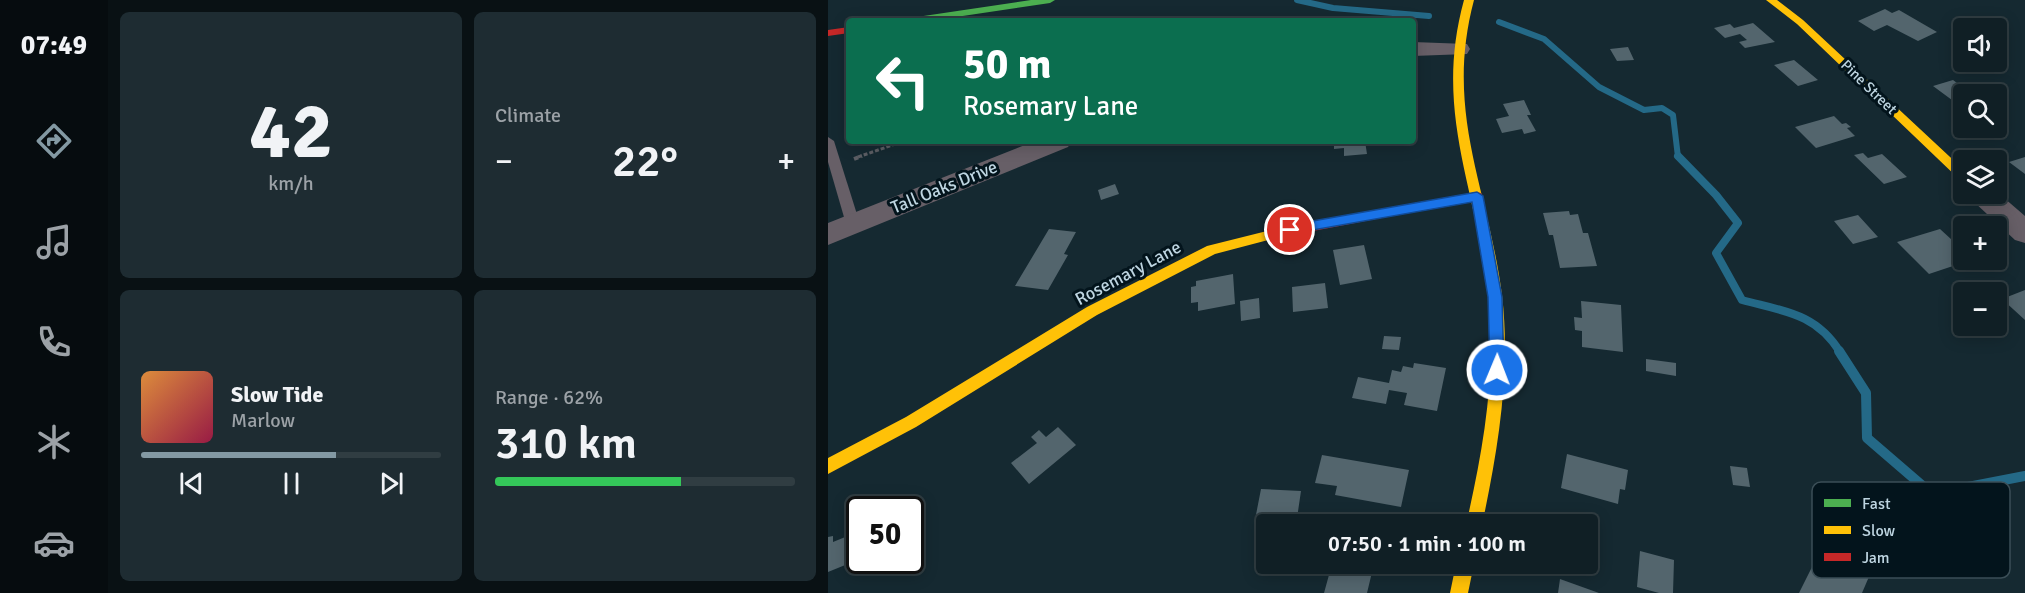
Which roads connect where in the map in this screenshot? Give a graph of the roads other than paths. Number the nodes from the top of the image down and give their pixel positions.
1 (1050, 0) edge
2 (1469, 0) edge
3 (1772, 0) edge
4 (930, 18) edge
5 (846, 30) edge
6 (828, 33) edge
7 (1459, 48) junction
8 (1416, 49) edge
9 (828, 141) edge
10 (1045, 144) edge
11 (1953, 167) edge
12 (1477, 196) junction
13 (1993, 204) edge
14 (853, 224) junction
15 (2025, 232) edge
16 (828, 234) edge
17 (828, 466) edge
18 (1476, 514) edge
19 (1463, 574) edge
20 (1459, 593) edge

1 - 4 main road
2 - 7 main road
3 - 11 main road, Pine Street
5 - 6 main road
7 - 8 street
7 - 12 main road
9 - 14 lane
10 - 14 street, Tall Oaks Drive
12 - 17 main road, Rosemary Lane
12 - 18 main road
13 - 15 street
14 - 16 street, Tall Oaks Drive
19 - 20 main road

